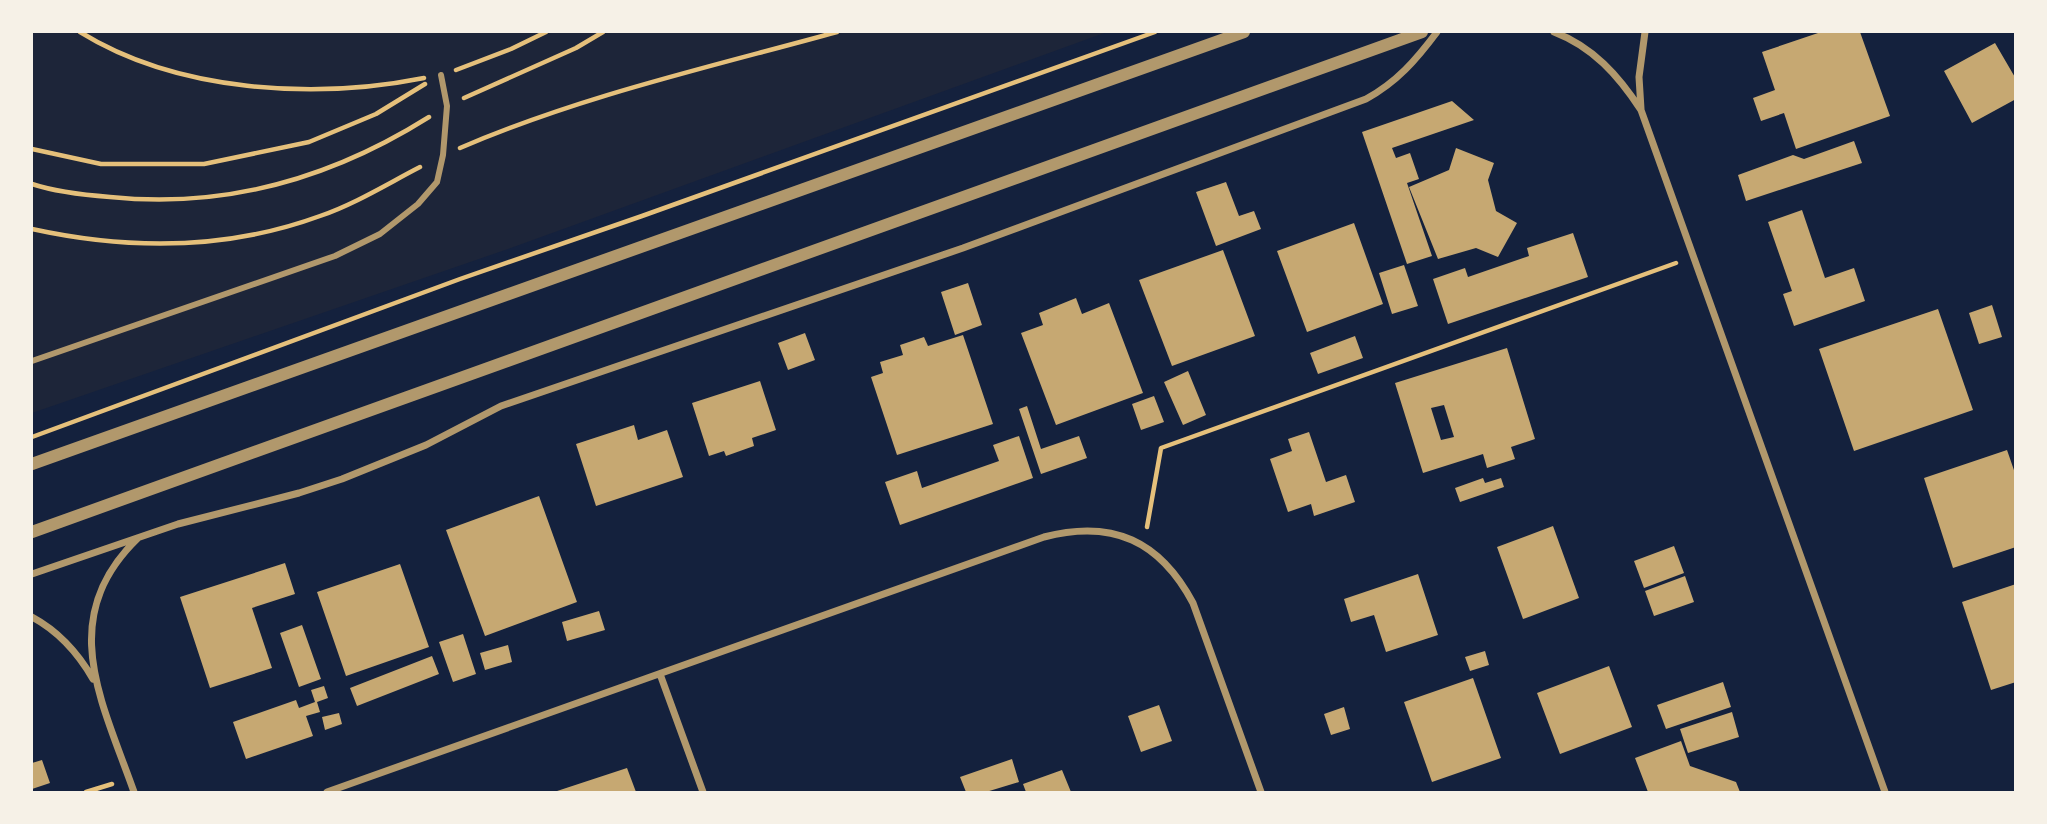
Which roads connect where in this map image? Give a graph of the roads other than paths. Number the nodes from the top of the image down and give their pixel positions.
1 (1244, 32) edge
2 (1422, 32) edge
3 (1437, 32) edge
4 (1554, 32) edge
5 (1645, 32) edge
6 (441, 75) road end
7 (1641, 110) junction
8 (32, 361) edge
9 (32, 464) edge
10 (32, 532) edge
11 (139, 536) junction
12 (32, 574) edge
13 (32, 617) edge
14 (660, 674) junction
15 (98, 689) junction
16 (134, 793) edge
17 (327, 793) edge
18 (703, 793) edge
19 (1261, 793) edge
20 (1885, 793) edge

1 - 9 street
2 - 10 street
3 - 11 street
4 - 7 street
5 - 7 street
6 - 8 street
7 - 20 street
11 - 12 street
11 - 15 street
13 - 15 street
14 - 17 street
14 - 18 street
14 - 19 street
15 - 16 street

